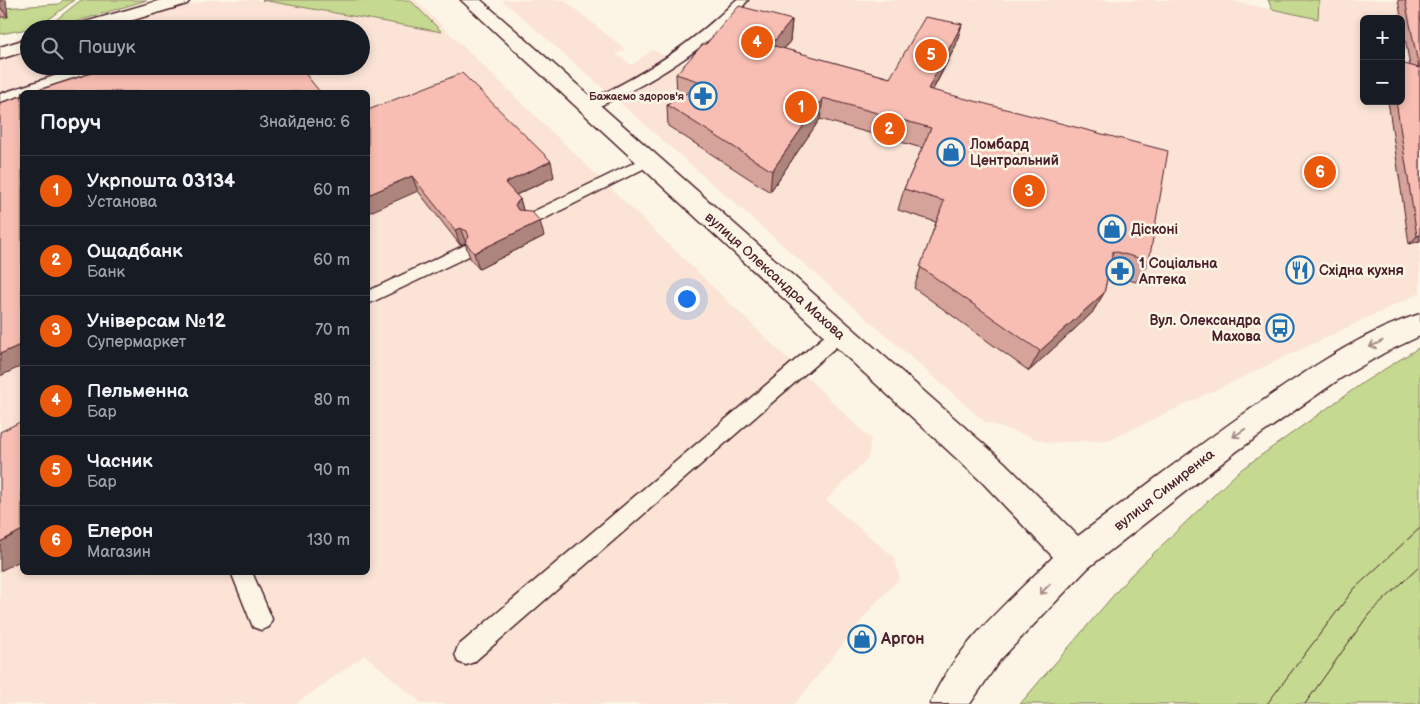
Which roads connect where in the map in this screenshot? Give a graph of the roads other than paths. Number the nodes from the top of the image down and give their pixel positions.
1 (181, 0) edge
2 (470, 0) edge
3 (742, 0) edge
4 (113, 20) edge
5 (20, 46) edge
6 (0, 52) edge
7 (70, 75) edge
8 (24, 90) edge
9 (20, 91) edge
10 (0, 98) edge
11 (588, 106) junction
12 (648, 161) junction
13 (529, 220) edge
14 (465, 251) edge
15 (370, 297) edge
16 (1420, 324) edge
17 (839, 334) junction
18 (1076, 557) junction
19 (242, 575) edge
20 (262, 619) dead end
21 (466, 654) dead end
22 (948, 704) edge

1 - 4 street
2 - 11 street, вулиця Олександра Махова
3 - 11 lane
5 - 6 street
7 - 8 lane
9 - 10 lane
11 - 12 street, вулиця Олександра Махова
12 - 13 lane
12 - 17 street, вулиця Олександра Махова
14 - 15 lane
16 -> 18 street, вулиця Симиренка
17 - 18 street, вулиця Олександра Махова
17 - 21 lane
18 -> 22 street, вулиця Симиренка
19 - 20 lane

